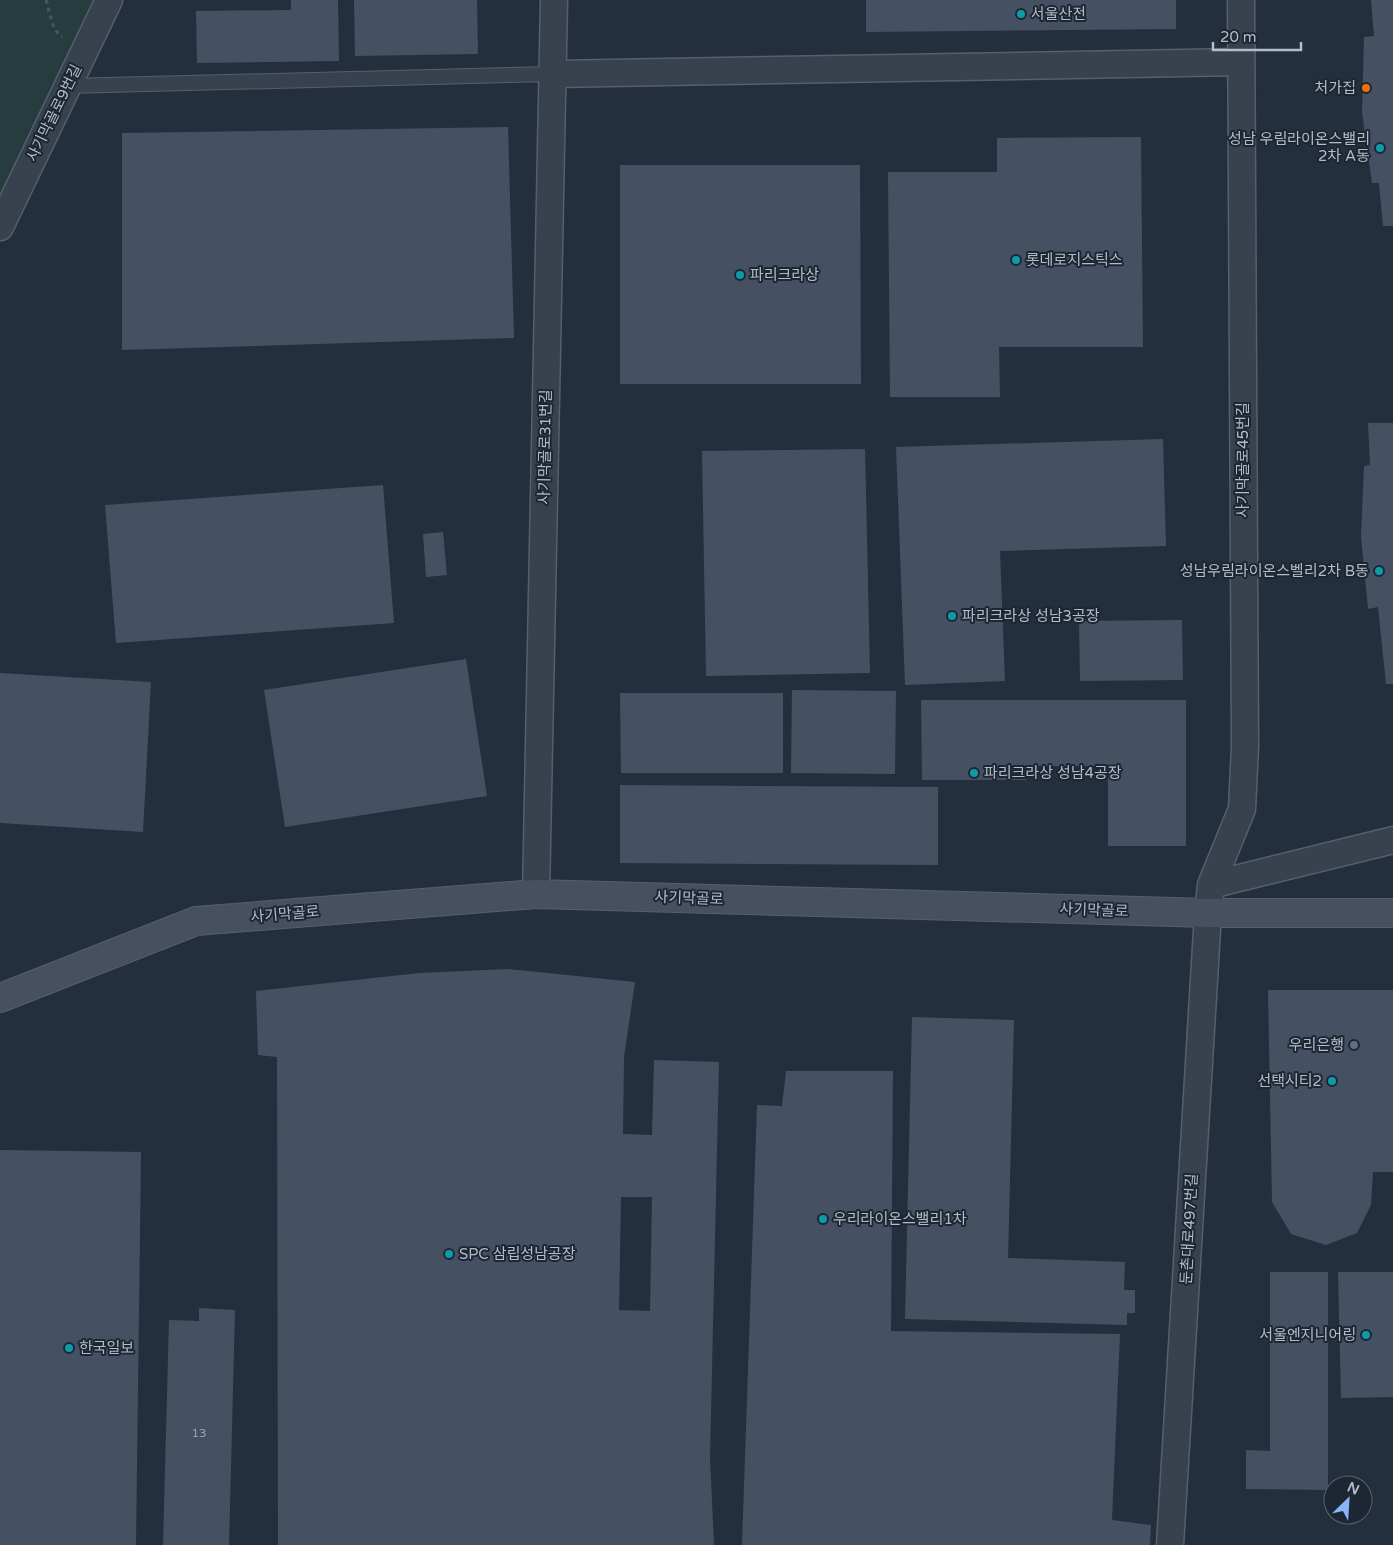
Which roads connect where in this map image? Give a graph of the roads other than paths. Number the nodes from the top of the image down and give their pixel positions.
1 (109, 0) edge
2 (554, 0) edge
3 (1241, 0) edge
4 (1240, 62) junction
5 (553, 74) junction
6 (67, 86) junction
7 (0, 227) edge
8 (1393, 840) edge
9 (1211, 885) junction
10 (536, 894) junction
11 (1393, 913) edge
12 (1208, 914) junction
13 (0, 998) edge
14 (1170, 1545) edge

1 - 6 street, 사기막골로9번길
2 - 5 street, 사기막골로31번길
3 - 4 street, 사기막골로45번길
4 - 5 street
4 - 9 street, 사기막골로45번길
5 - 6 lane
5 - 10 street, 사기막골로31번길
6 - 7 street, 사기막골로9번길
8 - 9 street
9 - 12 street, 사기막골로45번길
10 - 12 street, 사기막골로
10 - 13 street, 사기막골로
11 - 12 street, 사기막골로
12 - 14 street, 둔촌대로497번길

